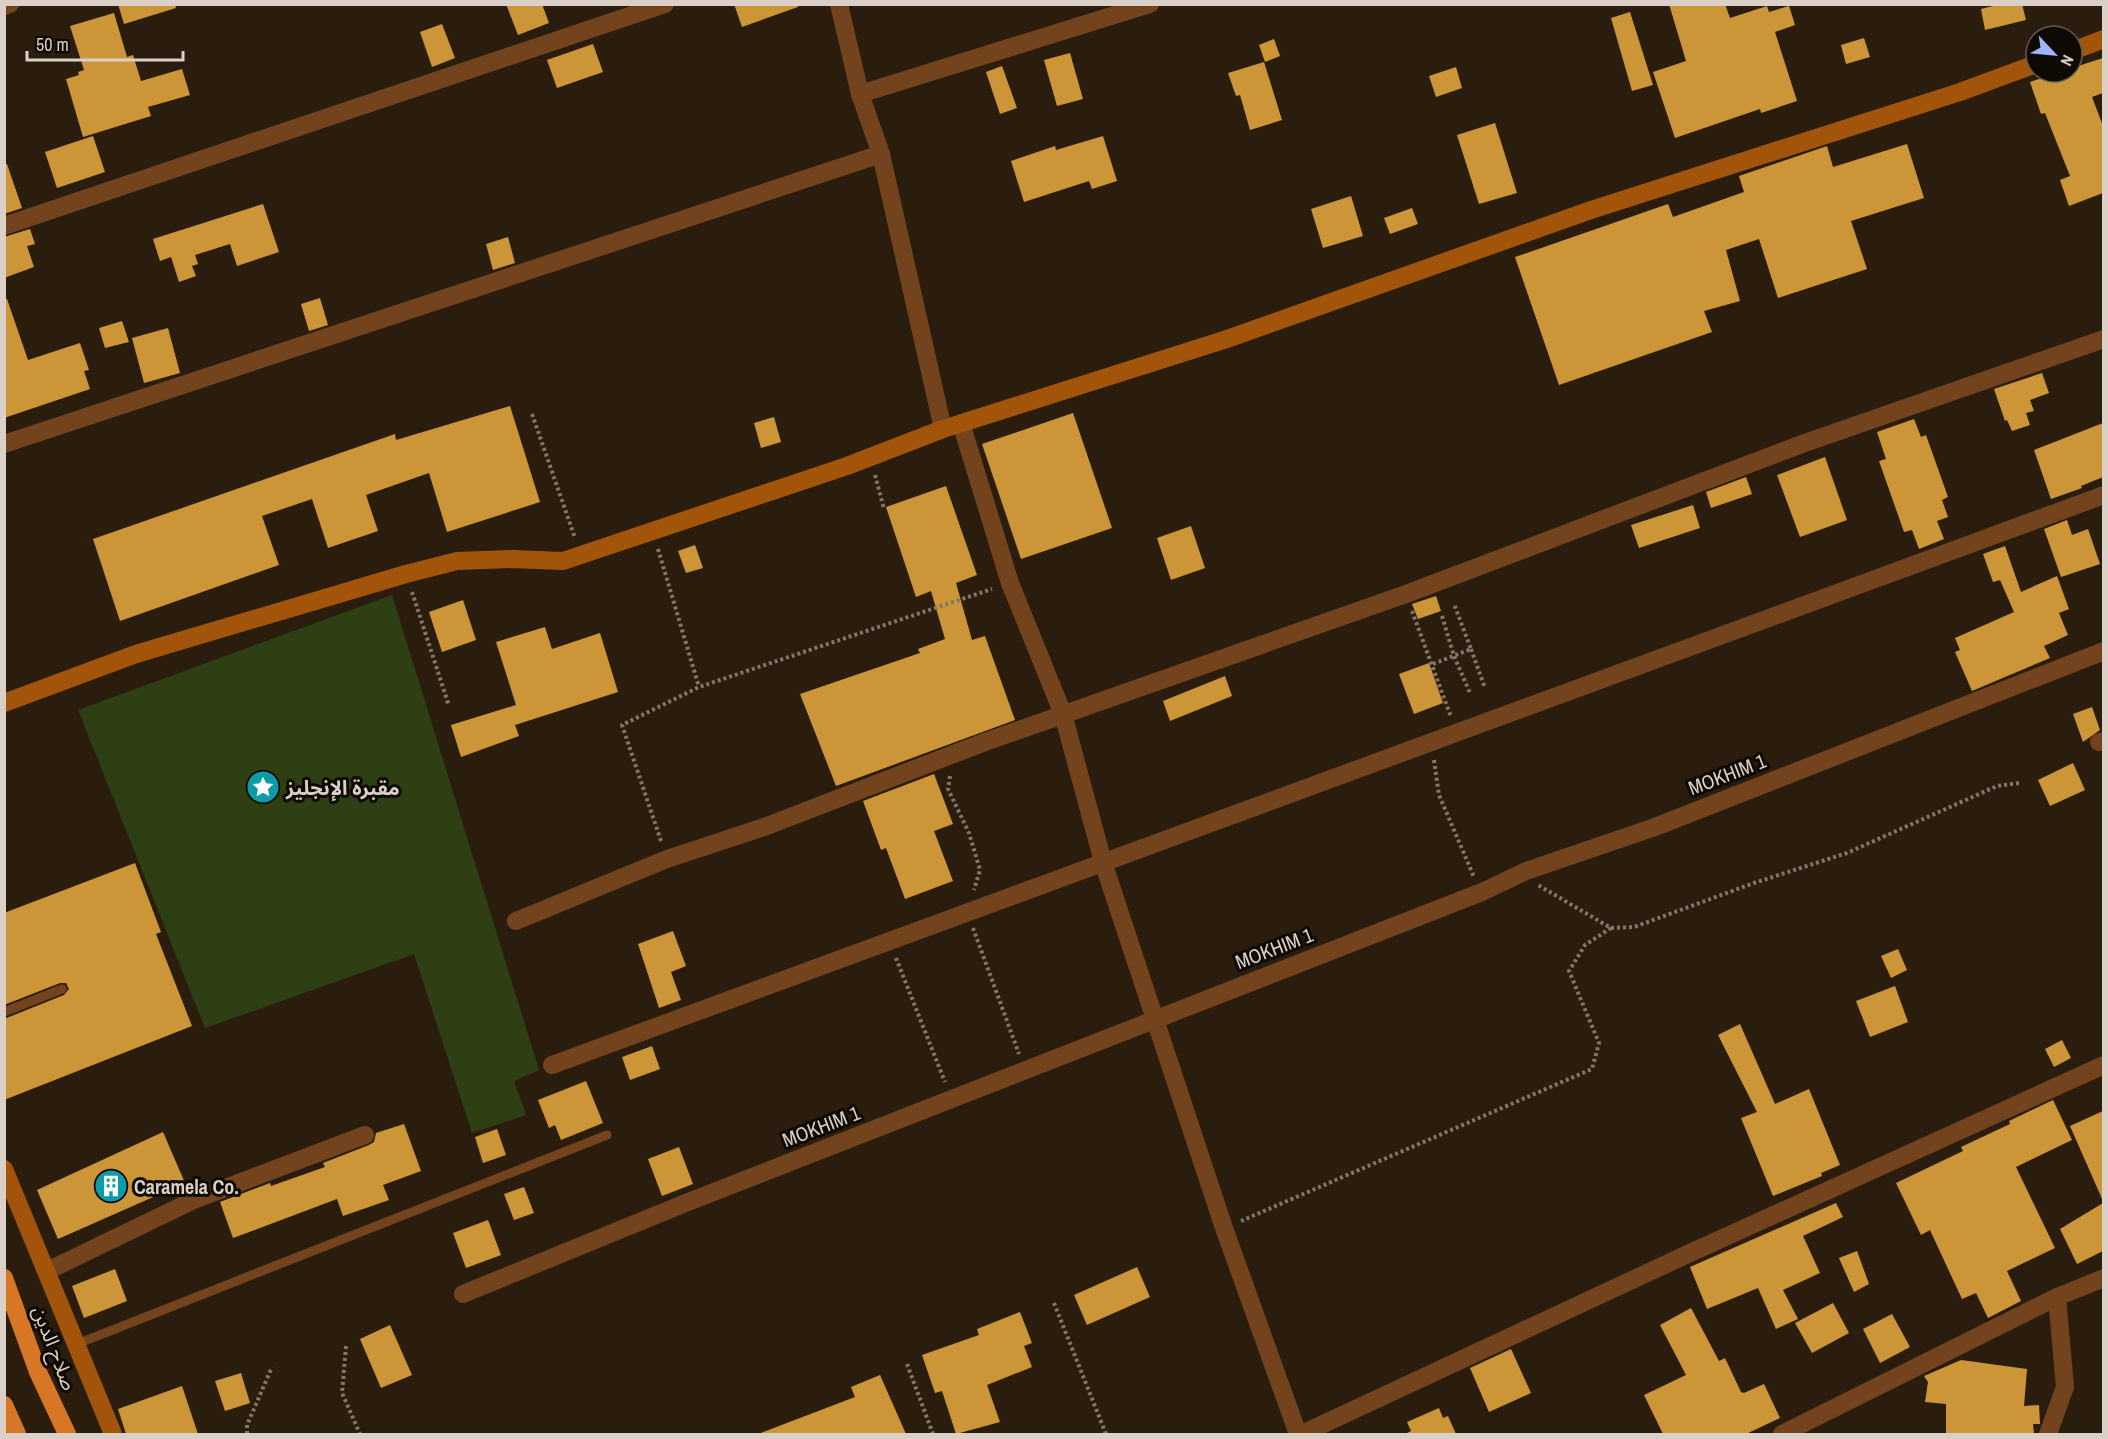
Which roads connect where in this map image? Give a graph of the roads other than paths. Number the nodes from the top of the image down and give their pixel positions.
1 (10, 4) edge
2 (665, 4) edge
3 (839, 4) edge
4 (1150, 4) edge
5 (4, 6) edge
6 (2103, 39) edge
7 (2084, 46) edge
8 (2024, 68) edge
9 (860, 94) junction
10 (881, 154) junction
11 (4, 226) edge
12 (2103, 339) edge
13 (961, 423) junction
14 (943, 429) junction
15 (4, 444) edge
16 (2103, 495) edge
17 (2103, 651) edge
18 (4, 704) edge
19 (1063, 714) junction
20 (1103, 862) junction
21 (516, 921) dead end
22 (62, 989) dead end
23 (4, 1012) edge
24 (1155, 1019) junction
25 (552, 1065) dead end
26 (2103, 1065) edge
27 (365, 1135) dead end
28 (607, 1135) dead end
29 (4, 1169) edge
30 (47, 1271) junction
31 (4, 1278) edge
32 (2103, 1278) edge
33 (463, 1294) dead end
34 (2057, 1298) junction
35 (77, 1344) junction
36 (4, 1405) edge
37 (17, 1434) edge
38 (67, 1434) edge
39 (113, 1434) edge
40 (1300, 1434) edge
41 (1782, 1434) edge
42 (2048, 1434) edge

1 - 5 street
2 - 11 street
3 - 9 street
4 - 9 street
6 - 7 street
8 - 13 street
9 - 10 street
10 - 14 street
10 - 15 street
12 - 19 street
13 - 14 street
13 - 19 street
14 - 18 street
16 - 20 street
17 - 24 street, MOKHIM 1
19 - 20 street
19 - 21 street
20 - 24 street
20 - 25 street
22 - 23 lane
24 - 33 street, MOKHIM 1
24 - 40 street
26 - 40 street
27 - 30 street
28 - 35 lane
29 - 30 street
30 - 35 street
31 - 38 highway, صلاح الدين
32 - 34 street
34 - 41 street
34 - 42 street
35 - 39 street
36 - 37 highway

